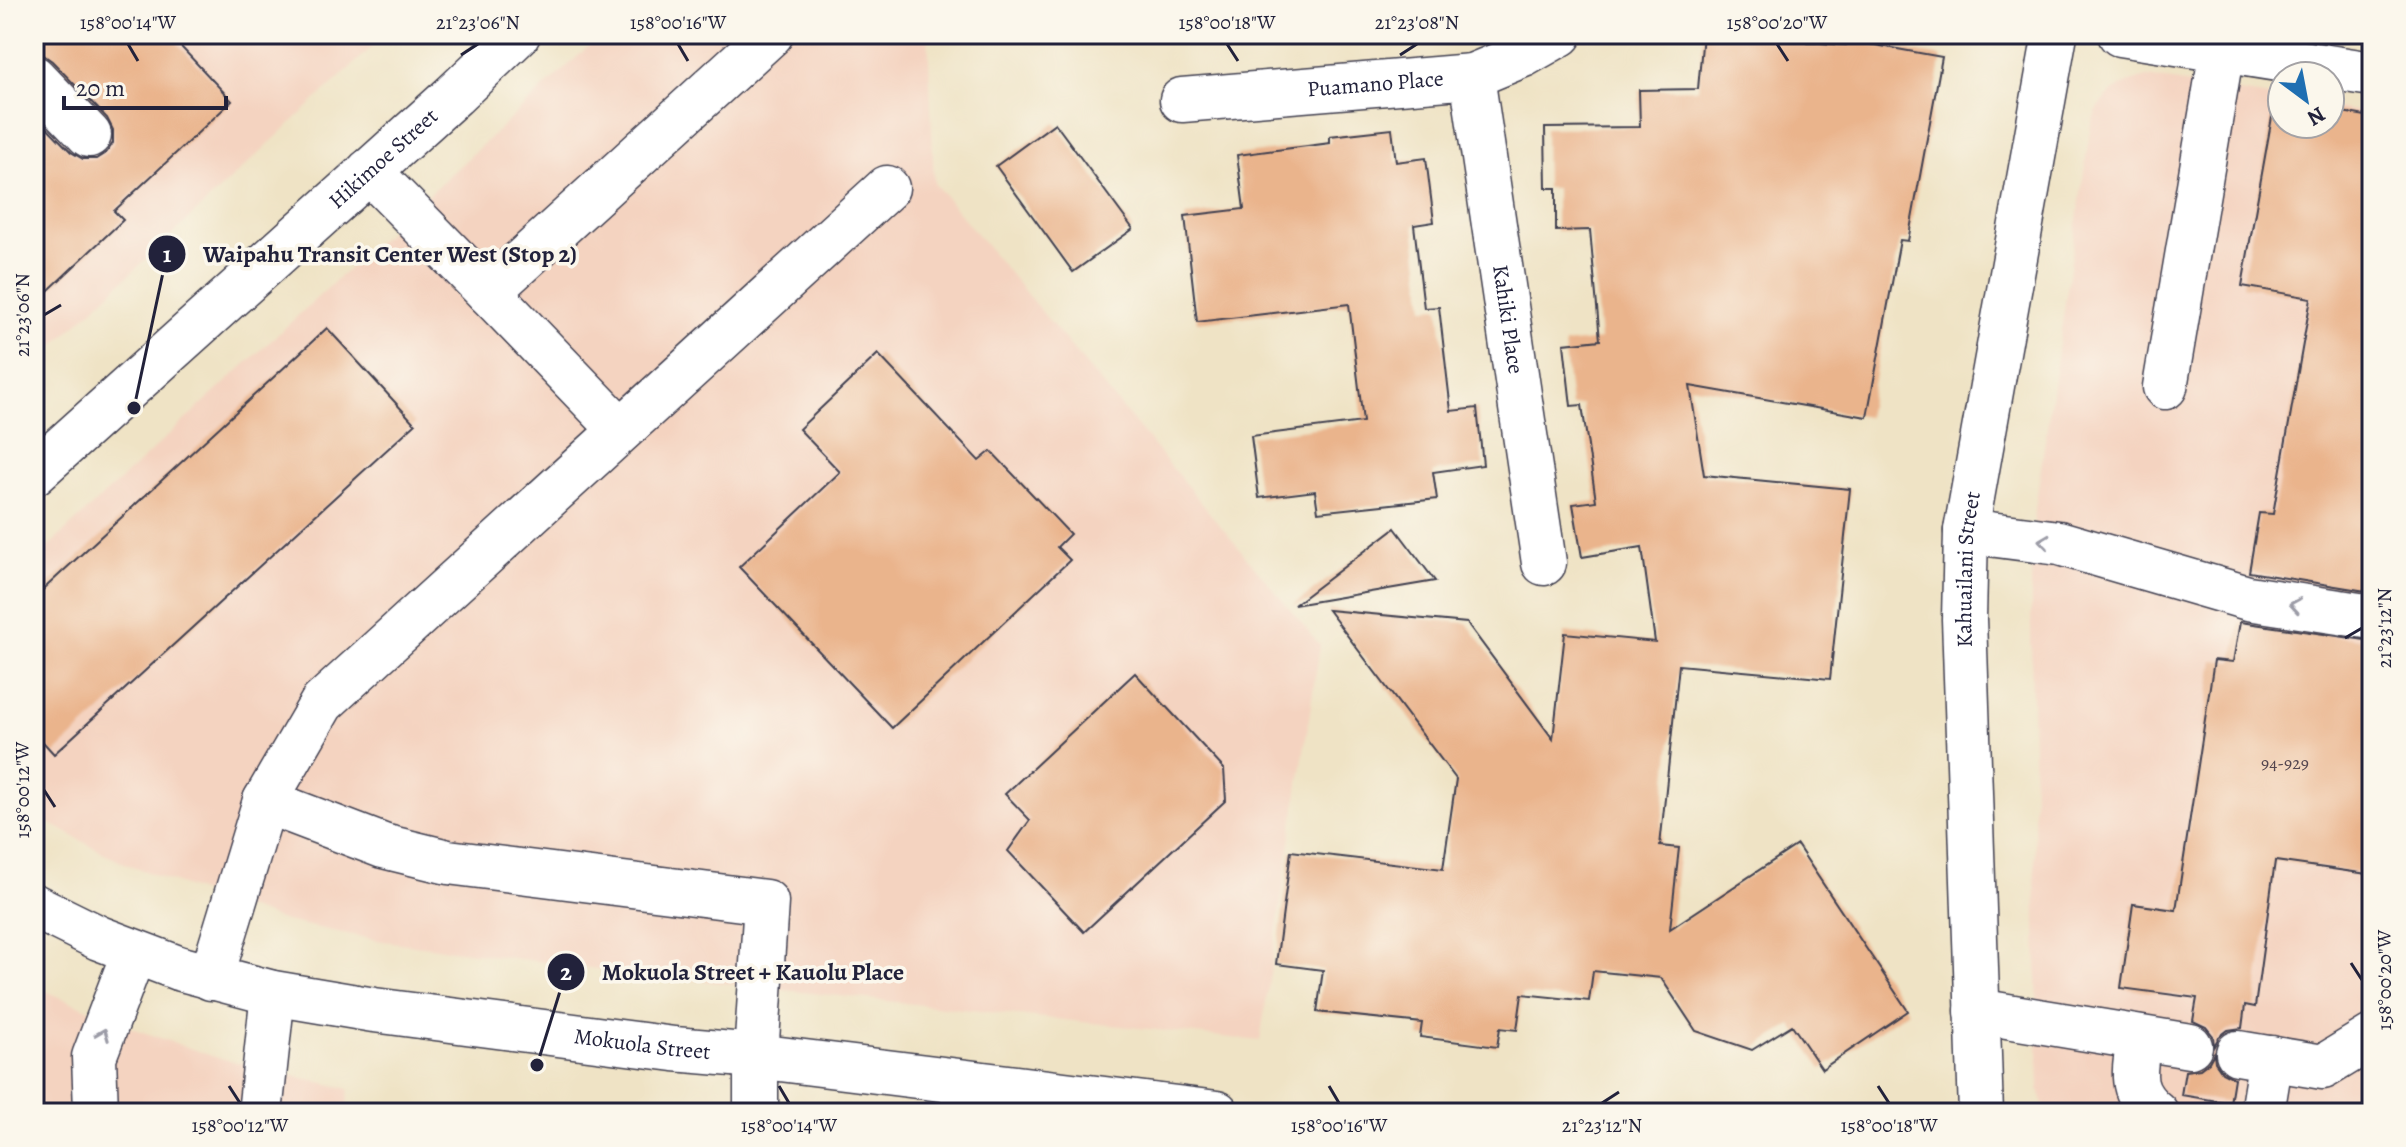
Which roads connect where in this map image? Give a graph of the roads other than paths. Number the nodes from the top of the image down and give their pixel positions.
1 (518, 34) edge
2 (771, 34) edge
3 (1560, 34) edge
4 (2055, 34) edge
5 (2120, 34) edge
6 (2222, 50) junction
7 (2372, 74) edge
8 (1472, 76) junction
9 (34, 78) edge
10 (1182, 100) dead end
11 (89, 135) dead end
12 (369, 171) junction
13 (887, 188) dead end
14 (488, 292) junction
15 (2165, 387) dead end
16 (621, 430) junction
17 (34, 473) edge
18 (1966, 531) junction
19 (1544, 563) dead end
20 (2372, 617) edge
21 (265, 801) junction
22 (34, 906) edge
23 (134, 952) junction
24 (211, 978) junction
25 (273, 993) junction
26 (1977, 1011) junction
27 (2372, 1037) edge
28 (2139, 1038) junction
29 (2190, 1046) dead end
30 (756, 1056) junction
31 (1102, 1106) edge
32 (257, 1109) edge
33 (96, 1110) dead end
34 (756, 1113) edge
35 (1217, 1113) edge
36 (1981, 1113) edge
37 (2156, 1113) edge
38 (2262, 1113) edge

1 - 12 street, Hikimoe Street
2 - 14 street
3 - 8 street, Puamano Place
4 - 18 street, Kahuailani Street
5 - 6 street
6 - 7 street
6 - 15 street
8 - 10 street, Puamano Place
8 - 19 street, Kahiki Place
9 - 11 street
12 - 14 street
12 - 17 street, Hikimoe Street
13 - 16 street
14 - 16 street
16 - 21 street
20 -> 18 street
18 - 26 street, Kahuailani Street
21 - 24 street
21 - 30 street
22 - 23 street, Mokuola Street
23 - 24 street, Mokuola Street
33 -> 23 street
24 - 25 street, Mokuola Street
25 - 30 street, Mokuola Street
25 - 32 street
26 - 28 street
26 - 36 street, Kahuailani Street
27 - 38 street
28 - 29 street
28 - 37 street
30 - 31 street, Mokuola Street
30 - 34 street
31 - 35 street, Mokuola Street

